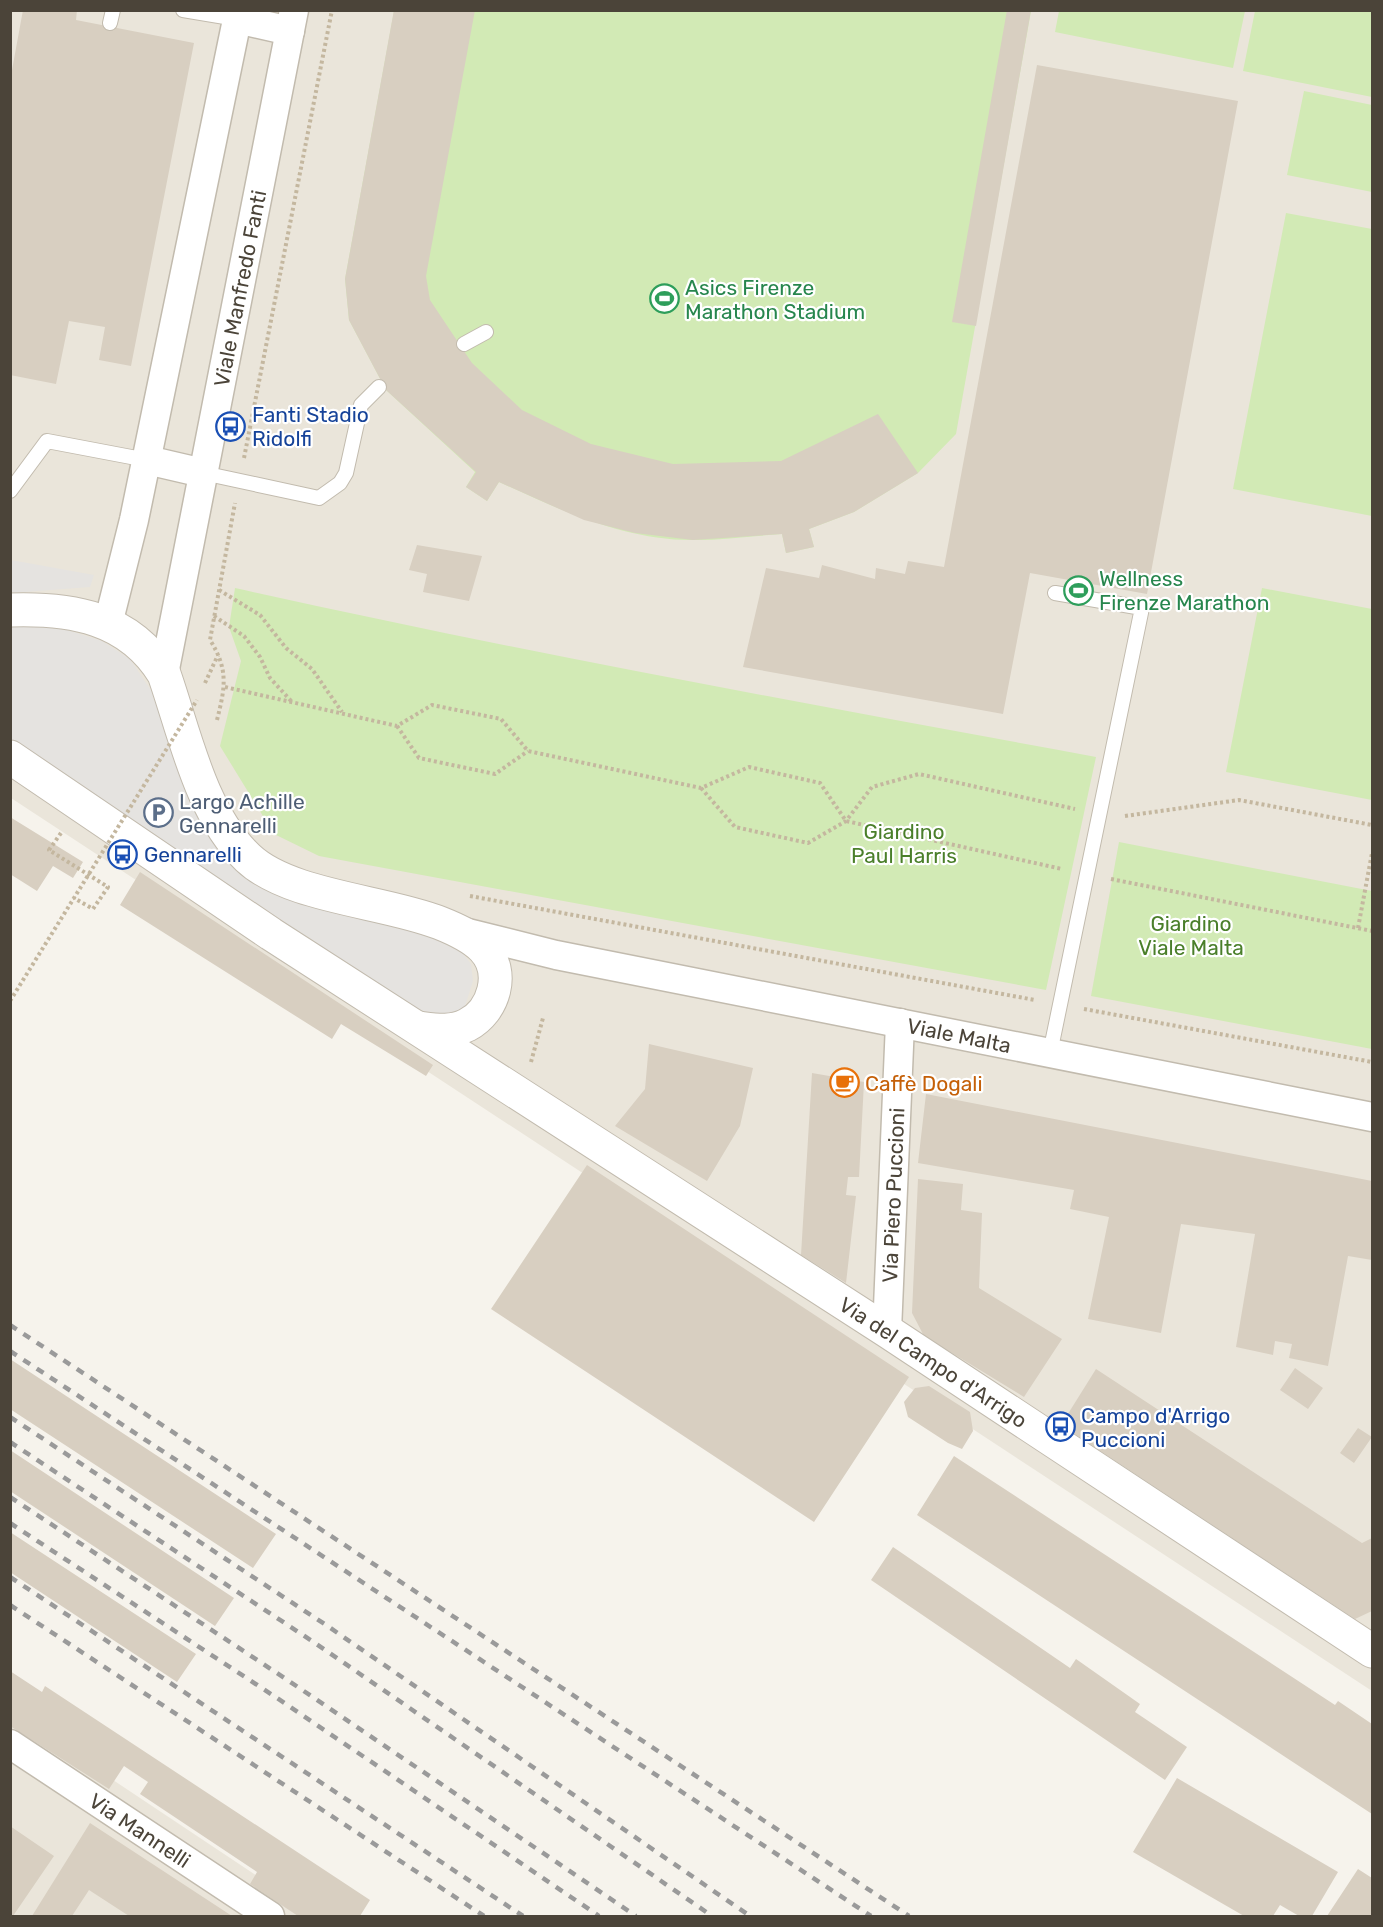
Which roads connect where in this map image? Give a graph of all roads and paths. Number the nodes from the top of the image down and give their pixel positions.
1 (183, 10) edge
2 (332, 10) edge
3 (238, 15) edge
4 (292, 21) edge
5 (486, 332) dead end
6 (464, 344) dead end
7 (379, 387) dead end
8 (147, 460) junction
9 (203, 473) junction
10 (240, 480) junction
11 (10, 491) edge
12 (219, 590) junction
13 (1055, 593) dead end
14 (10, 610) edge
15 (214, 616) junction
16 (108, 624) junction
17 (218, 653) junction
18 (164, 674) junction
19 (225, 687) junction
20 (294, 703) junction
21 (342, 713) junction
22 (397, 726) junction
23 (214, 728) dead end
24 (528, 752) junction
25 (10, 757) edge
26 (701, 788) junction
27 (1080, 810) dead end
28 (1114, 817) dead end
29 (846, 821) junction
30 (1372, 825) edge
31 (49, 850) dead end
32 (1372, 854) edge
33 (1086, 874) junction
34 (459, 894) dead end
35 (74, 898) junction
36 (1358, 928) junction
37 (458, 930) junction
38 (1372, 931) edge
39 (546, 953) junction
40 (491, 999) junction
41 (10, 1001) edge
42 (1060, 1005) junction
43 (543, 1018) dead end
44 (900, 1023) junction
45 (418, 1028) junction
46 (1050, 1053) junction
47 (1372, 1062) edge
48 (525, 1070) dead end
49 (494, 1076) junction
50 (1372, 1117) edge
51 (886, 1331) junction
52 (1372, 1651) edge
53 (10, 1744) edge
54 (270, 1917) edge

1 - 3 lane
2 - 10 path
3 - 4 street
3 - 8 street
4 - 9 street, Viale Manfredo Fanti
5 - 6 lane
7 - 10 lane
8 - 9 street
8 - 11 lane
8 - 16 street
9 - 10 lane
9 - 18 street, Viale Manfredo Fanti
10 - 12 path
12 - 15 path
12 - 21 path
13 - 33 lane
14 - 16 street
15 - 17 path
15 - 20 path
16 - 18 street
17 - 19 path
17 - 35 path, bridge
18 - 37 street
19 - 20 path
19 - 23 path
20 - 21 path
21 - 22 path
22 - 24 path
22 - 24 path
24 - 26 path
25 - 45 street
26 - 29 path
26 - 29 path
27 - 29 path
28 - 30 path
29 - 33 path
31 - 35 path
32 - 36 path
33 - 36 path
33 - 42 lane
34 - 42 path
35 - 41 path, bridge
36 - 38 path
37 - 39 street, Viale Malta
37 - 40 street
39 - 40 street, Viale Malta
39 - 44 street, Viale Malta
40 - 45 street
40 - 49 street
42 - 46 lane
42 - 47 path
43 - 48 path
44 - 46 street, Viale Malta
44 - 51 street, Via Piero Puccioni
45 - 49 street, Via del Campo d'Arrigo
46 - 50 street, Viale Malta
49 - 51 street, Via del Campo d'Arrigo
51 - 52 street, Via del Campo d'Arrigo
53 - 54 street, Via Mannelli

